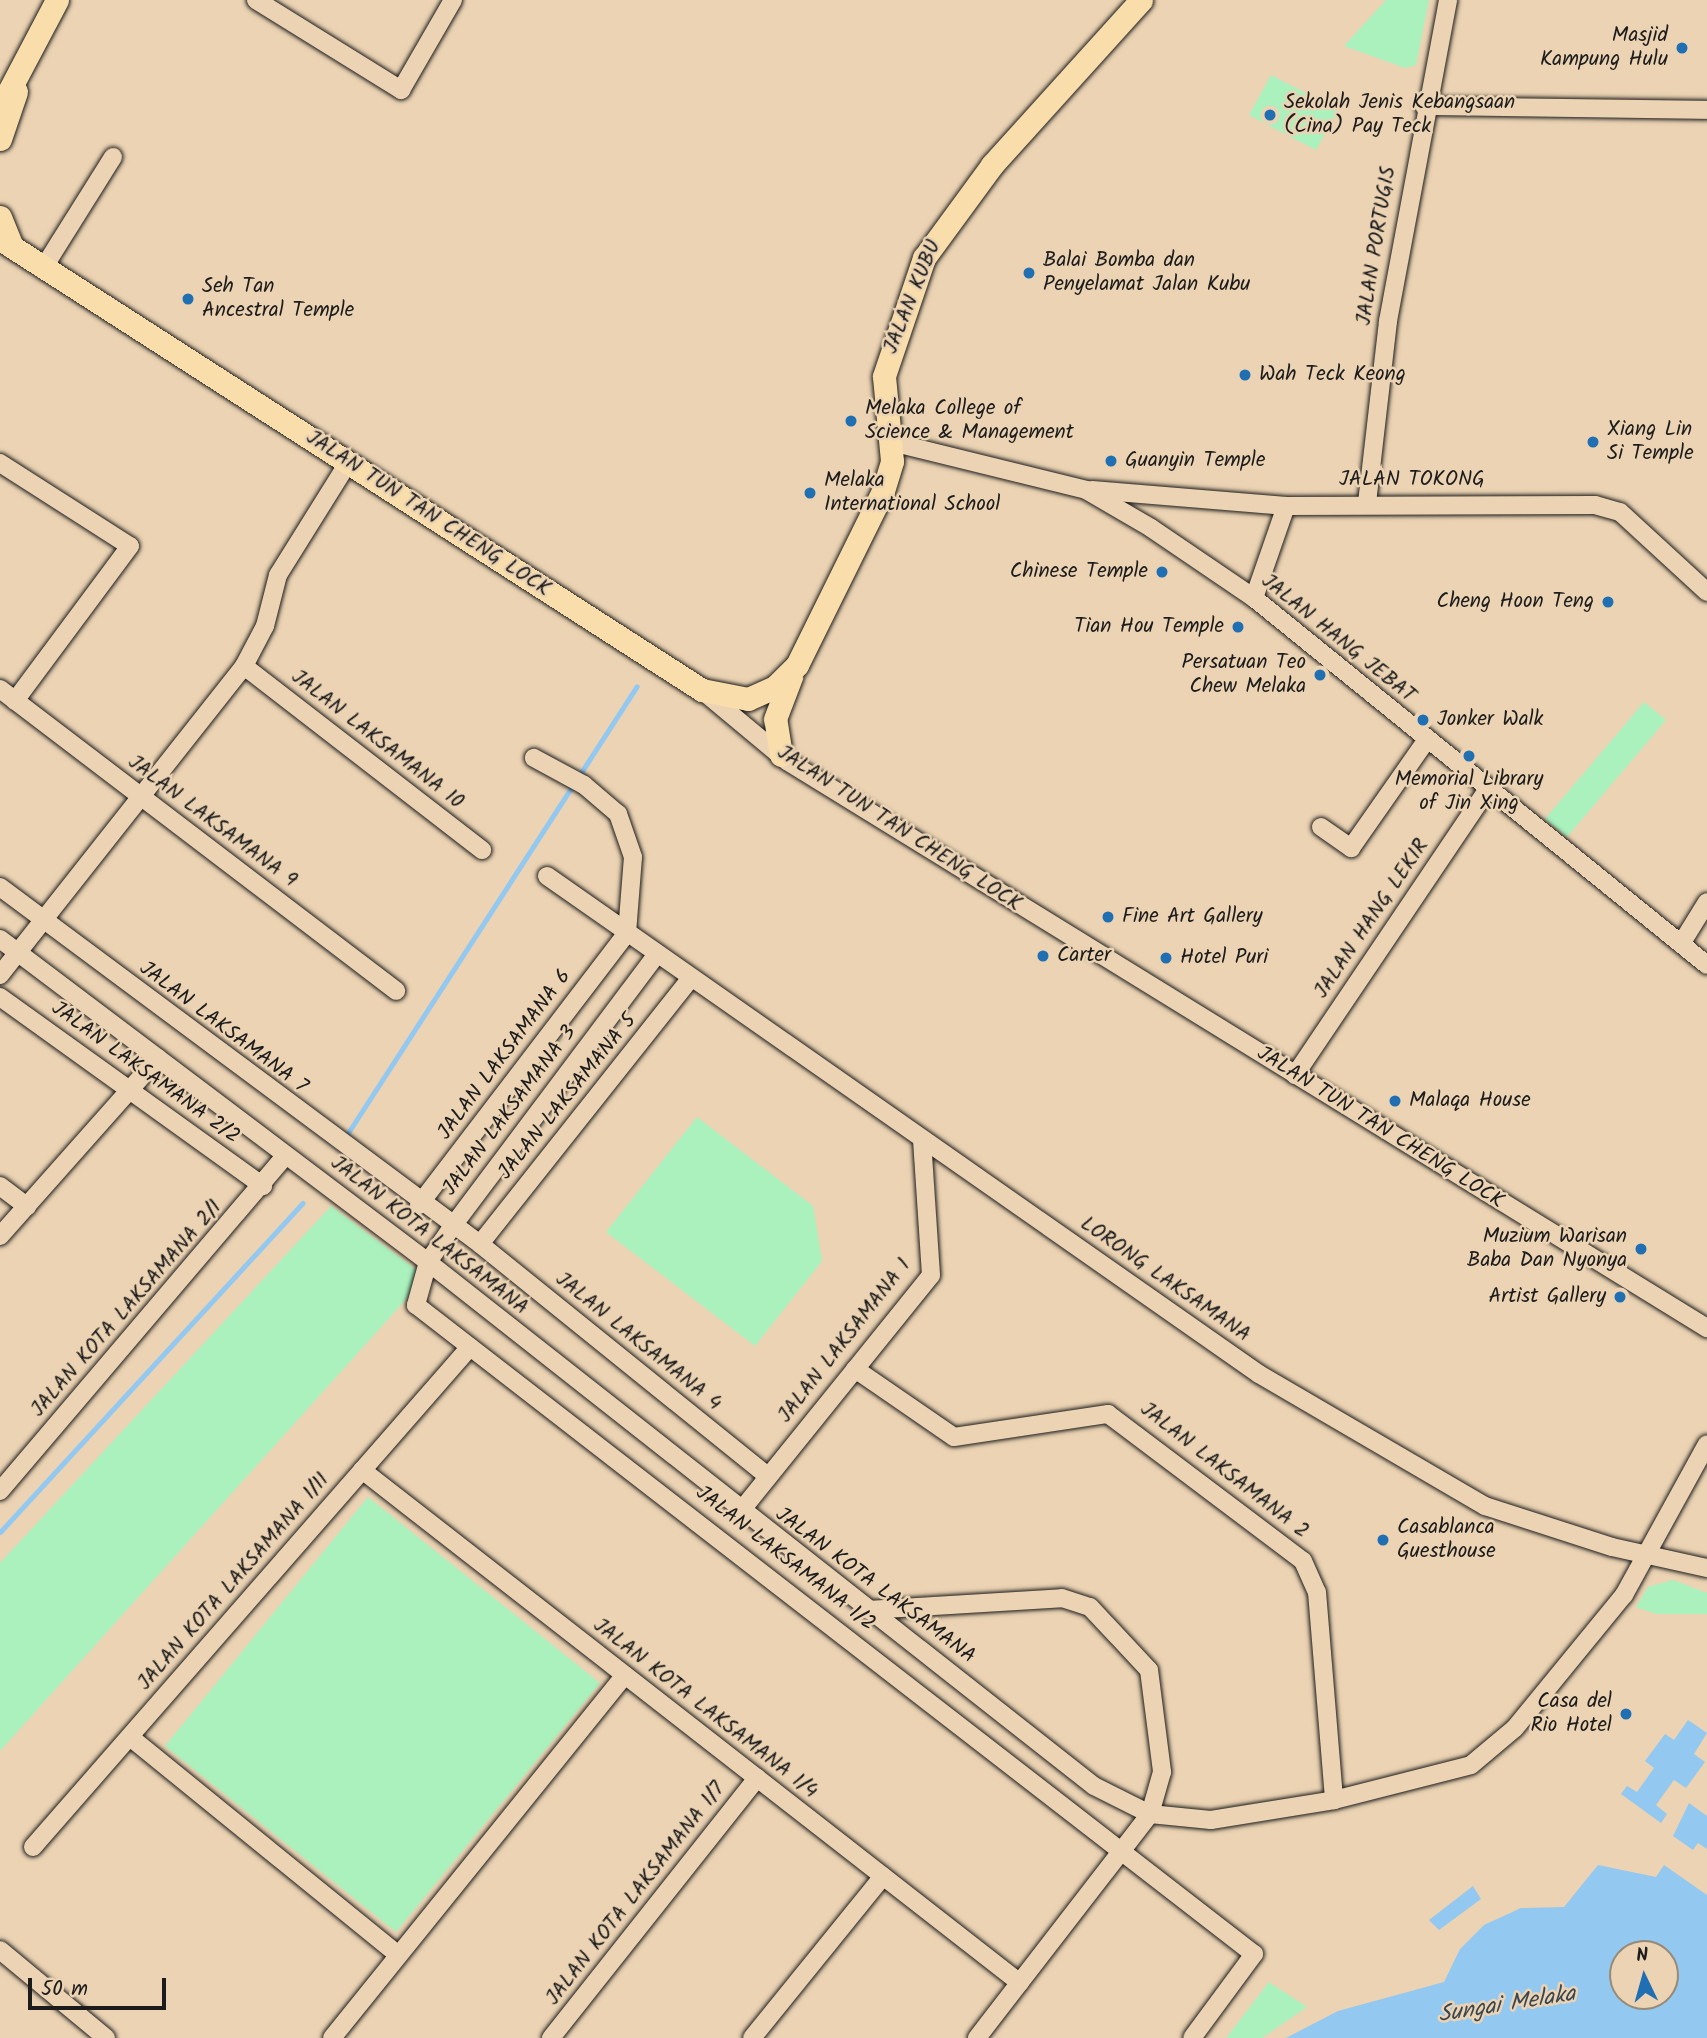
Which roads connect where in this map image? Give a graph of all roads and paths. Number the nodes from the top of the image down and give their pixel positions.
1 (57, 0) edge
2 (256, 0) edge
3 (453, 0) edge
4 (1141, 0) edge
5 (1448, 0) edge
6 (26, 63) junction
7 (0, 92) edge
8 (1423, 106) junction
9 (0, 108) edge
10 (1707, 110) edge
11 (0, 139) edge
12 (113, 158) dead end
13 (0, 217) edge
14 (4, 243) edge
15 (44, 267) junction
16 (891, 442) junction
17 (0, 463) edge
18 (348, 463) junction
19 (1086, 490) junction
20 (1367, 503) junction
21 (1286, 506) junction
22 (1707, 592) edge
23 (1254, 598) junction
24 (244, 666) junction
25 (797, 666) junction
26 (0, 689) edge
27 (702, 690) junction
28 (15, 701) junction
29 (1426, 741) junction
30 (781, 755) junction
31 (534, 758) dead end
32 (1487, 790) junction
33 (140, 796) junction
34 (1321, 827) dead end
35 (482, 850) dead end
36 (547, 876) dead end
37 (0, 887) edge
38 (1707, 902) edge
39 (44, 920) junction
40 (627, 933) junction
41 (0, 939) edge
42 (1681, 944) junction
43 (18, 953) junction
44 (657, 954) junction
45 (1707, 965) edge
46 (0, 975) edge
47 (691, 978) junction
48 (396, 991) dead end
49 (0, 997) edge
50 (158, 1058) junction
51 (1295, 1075) junction
52 (132, 1090) junction
53 (922, 1139) junction
54 (286, 1155) junction
55 (0, 1185) edge
56 (263, 1186) junction
57 (419, 1205) junction
58 (27, 1206) junction
59 (452, 1227) junction
60 (0, 1236) edge
61 (480, 1244) junction
62 (428, 1262) junction
63 (416, 1305) joint
64 (1707, 1328) edge
65 (470, 1347) junction
66 (855, 1369) junction
67 (1707, 1444) edge
68 (362, 1470) junction
69 (768, 1476) junction
70 (0, 1491) edge
71 (740, 1512) junction
72 (1646, 1554) junction
73 (1707, 1568) edge
74 (868, 1610) junction
75 (625, 1675) junction
76 (130, 1737) junction
77 (757, 1778) junction
78 (1334, 1800) junction
79 (1150, 1814) junction
80 (33, 1847) dead end
81 (1122, 1854) junction
82 (883, 1876) junction
83 (0, 1950) edge
84 (398, 1955) junction
85 (1020, 1983) junction
86 (106, 2038) edge
87 (332, 2038) edge
88 (551, 2038) edge
89 (752, 2038) edge
90 (977, 2038) edge
91 (1192, 2038) edge

1 - 6 main road
2 - 3 street
4 - 16 main road, JALAN KUBU
5 - 8 street, JALAN PORTUGIS
6 - 7 main road
6 - 9 main road
6 - 11 main road
8 - 10 street
8 - 20 street, JALAN PORTUGIS
12 - 15 street
13 - 14 main road
14 - 15 main road, JALAN TUN TAN CHENG LOCK
15 - 18 main road, JALAN TUN TAN CHENG LOCK
16 - 19 street, JALAN HANG JEBAT
16 - 25 main road, JALAN KUBU
17 - 28 street
18 - 24 street
18 - 27 main road, JALAN TUN TAN CHENG LOCK
19 - 21 street, JALAN TOKONG
19 - 23 street, JALAN HANG JEBAT
20 - 21 street, JALAN TOKONG
20 - 22 street, JALAN TOKONG
21 - 23 street
23 - 29 street, JALAN HANG JEBAT
24 - 33 street
24 - 35 street, JALAN LAKSAMANA 10
25 - 27 main road, JALAN KUBU
25 - 30 main road
26 - 28 street, JALAN LAKSAMANA 9
27 - 30 street, JALAN TUN TAN CHENG LOCK
28 - 33 street, JALAN LAKSAMANA 9
29 - 32 street, JALAN HANG JEBAT
29 - 34 street
30 - 51 street, JALAN TUN TAN CHENG LOCK
31 - 40 street
32 - 42 street, JALAN HANG JEBAT
32 - 51 street, JALAN HANG LEKIR
33 - 39 street
33 - 48 street, JALAN LAKSAMANA 9
36 - 40 street, LORONG LAKSAMANA
37 - 39 street, JALAN LAKSAMANA 7
38 - 42 street
39 - 43 street
39 - 57 street, JALAN LAKSAMANA 7
40 - 44 street, LORONG LAKSAMANA
40 - 57 street, JALAN LAKSAMANA 6
41 - 43 street, JALAN KOTA LAKSAMANA
42 - 45 street, JALAN HANG JEBAT
43 - 46 street
43 - 50 street, JALAN KOTA LAKSAMANA
44 - 47 street, LORONG LAKSAMANA
44 - 59 street, JALAN LAKSAMANA 3
47 - 53 street, LORONG LAKSAMANA
47 - 61 street, JALAN LAKSAMANA 5
49 - 52 street, JALAN LAKSAMANA 2/2
50 - 52 street
50 - 54 street, JALAN KOTA LAKSAMANA
51 - 64 street, JALAN TUN TAN CHENG LOCK
52 - 56 street, JALAN LAKSAMANA 2/2
52 - 58 street
53 - 66 street, JALAN LAKSAMANA 1
53 - 72 street, LORONG LAKSAMANA
54 - 56 street, JALAN KOTA LAKSAMANA 2/1
54 - 62 street, JALAN KOTA LAKSAMANA
55 - 58 street
56 - 70 street, JALAN KOTA LAKSAMANA 2/1
57 - 59 street, JALAN LAKSAMANA 7
58 - 60 street
59 - 61 street, JALAN LAKSAMANA 4
59 - 62 street, JALAN LAKSAMANA 3
61 - 69 street, JALAN LAKSAMANA 4
62 - 63 street, JALAN LAKSAMANA 3
62 - 71 street, JALAN KOTA LAKSAMANA
63 - 65 street, JALAN LAKSAMANA 1/2
65 - 68 street, JALAN KOTA LAKSAMANA 1/11
65 - 81 street, JALAN LAKSAMANA 1/2
66 - 69 street, JALAN LAKSAMANA 1
66 - 78 street, JALAN LAKSAMANA 2
67 - 72 street, JALAN KOTA LAKSAMANA
68 - 75 street, JALAN KOTA LAKSAMANA 1/4
68 - 76 street, JALAN KOTA LAKSAMANA 1/11
69 - 71 street, JALAN LAKSAMANA 1
71 - 74 street, JALAN KOTA LAKSAMANA
72 - 73 street, LORONG LAKSAMANA
72 - 78 street, JALAN KOTA LAKSAMANA
74 - 79 street, JALAN KOTA LAKSAMANA
74 - 79 street
75 - 77 street, JALAN KOTA LAKSAMANA 1/4
75 - 84 street
76 - 80 street, JALAN KOTA LAKSAMANA 1/11
76 - 84 street
77 - 82 street, JALAN KOTA LAKSAMANA 1/4
77 - 88 street, JALAN KOTA LAKSAMANA 1/7
78 - 79 street, JALAN KOTA LAKSAMANA
79 - 81 street
81 - 85 street
81 - 91 street, JALAN LAKSAMANA 1/2
82 - 85 street, JALAN KOTA LAKSAMANA 1/4
82 - 89 street
83 - 86 street
84 - 87 street
85 - 90 street

